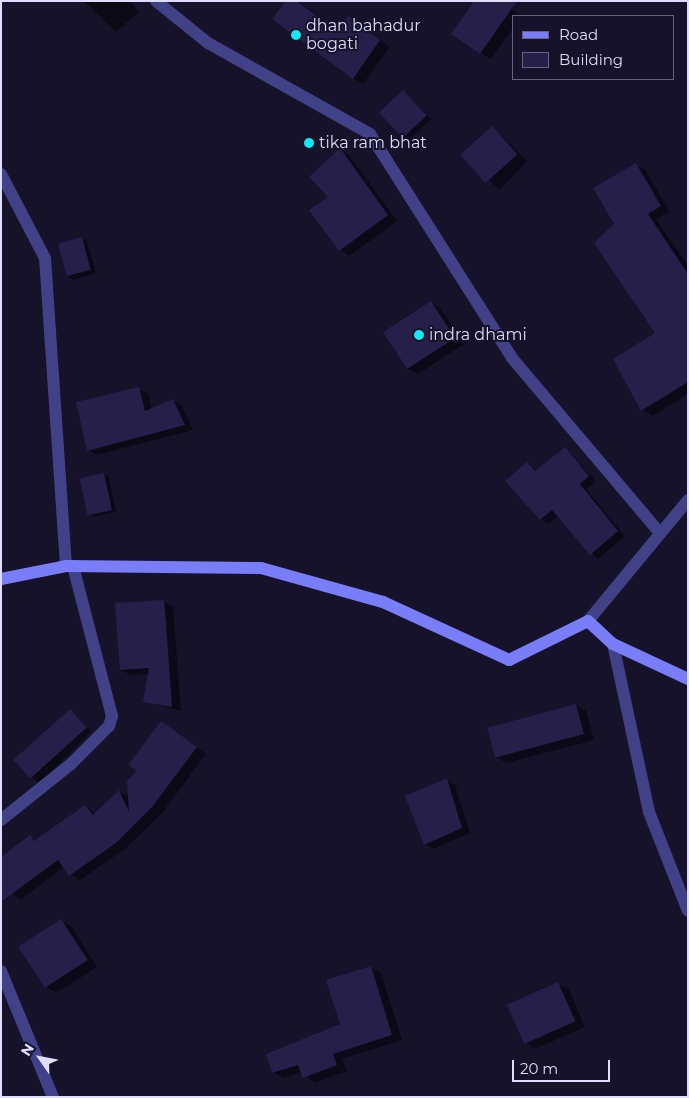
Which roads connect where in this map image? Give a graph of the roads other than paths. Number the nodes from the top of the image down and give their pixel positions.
1 (156, 1) edge
2 (1, 174) edge
3 (688, 500) edge
4 (660, 532) junction
5 (70, 566) junction
6 (1, 579) edge
7 (588, 621) junction
8 (613, 644) junction
9 (688, 678) edge
10 (1, 820) edge
11 (688, 911) edge
12 (1, 971) edge
13 (53, 1097) edge

1 - 4 street
2 - 5 street
3 - 4 street
4 - 7 street
5 - 6 street
5 - 7 street
5 - 10 street
7 - 8 street
8 - 9 street
8 - 11 street
12 - 13 street

